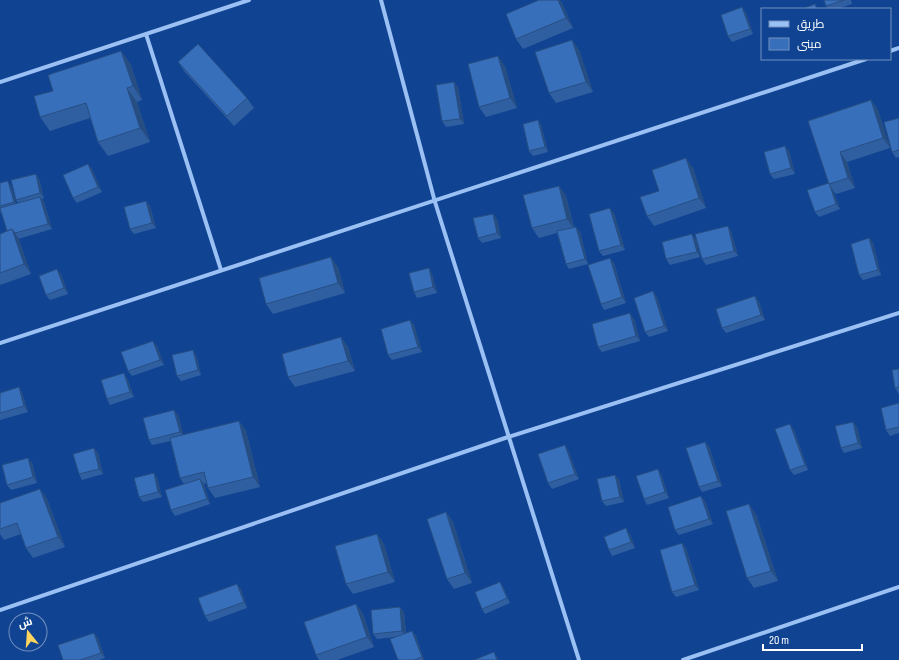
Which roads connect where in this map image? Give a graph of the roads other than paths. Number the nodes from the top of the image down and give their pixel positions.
1 (248, 0) edge
2 (381, 0) edge
3 (146, 34) junction
4 (863, 60) edge
5 (0, 82) edge
6 (435, 202) junction
7 (222, 270) junction
8 (899, 313) edge
9 (0, 343) edge
10 (508, 437) junction
11 (899, 587) edge
12 (0, 610) edge
13 (578, 660) edge
14 (683, 660) edge

1 - 3 street
2 - 6 street
3 - 5 street
3 - 7 street
4 - 6 street
6 - 7 street
6 - 10 street
7 - 9 street
8 - 10 street
10 - 12 street
10 - 13 street
11 - 14 street

